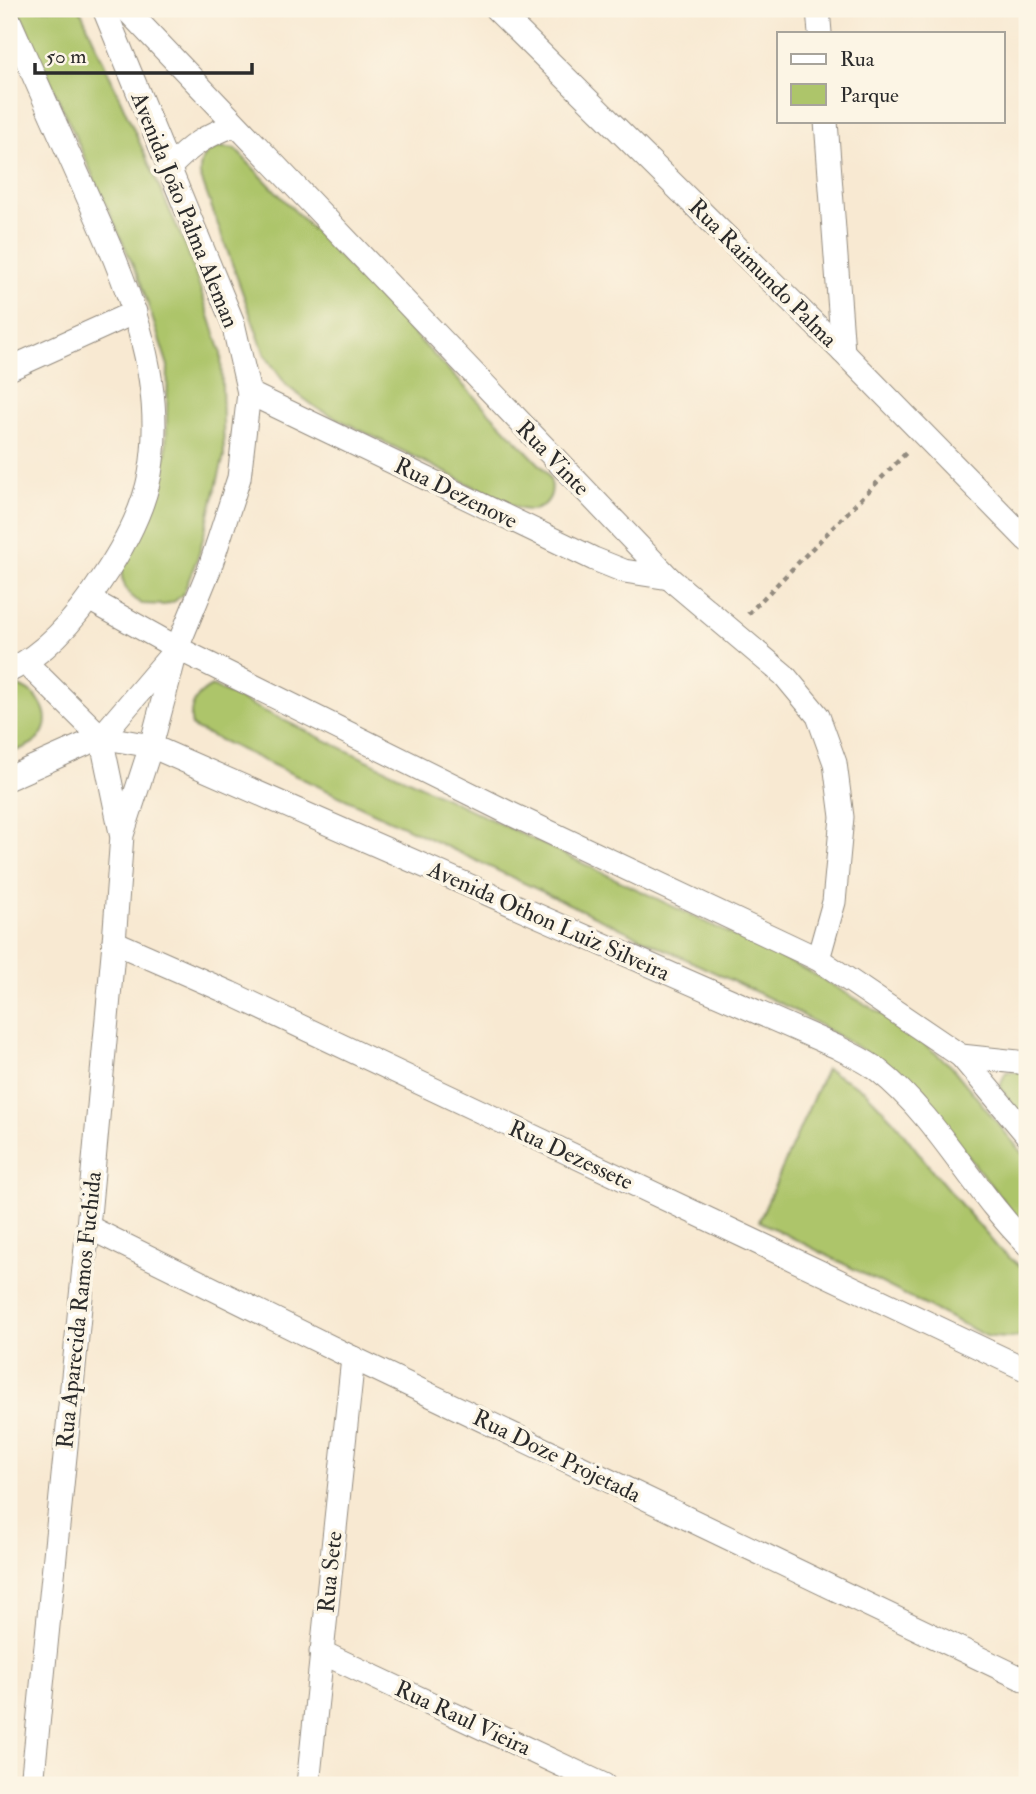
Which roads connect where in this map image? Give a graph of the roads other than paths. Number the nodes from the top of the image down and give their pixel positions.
1 (104, 9) edge
2 (126, 9) edge
3 (496, 9) edge
4 (818, 9) edge
5 (9, 20) edge
6 (820, 32) edge
7 (826, 122) edge
8 (235, 125) junction
9 (169, 168) junction
10 (135, 312) junction
11 (843, 352) junction
12 (9, 369) edge
13 (249, 393) junction
14 (1027, 540) edge
15 (669, 579) junction
16 (89, 599) junction
17 (177, 648) junction
18 (17, 667) edge
19 (101, 737) junction
20 (151, 746) junction
21 (9, 778) edge
22 (122, 835) junction
23 (114, 942) junction
24 (818, 958) junction
25 (961, 1056) junction
26 (1027, 1063) edge
27 (1027, 1135) edge
28 (88, 1227) junction
29 (1027, 1244) edge
30 (353, 1358) junction
31 (1027, 1370) edge
32 (321, 1652) junction
33 (1027, 1681) edge
34 (582, 1780) edge
35 (32, 1785) edge
36 (308, 1785) edge
37 (604, 1785) edge

1 - 9 street, Avenida João Palma Aleman
2 - 8 street, Rua Vinte
3 - 11 street, Rua Raimundo Palma
4 - 6 street
5 - 10 street
7 - 11 street
8 - 9 street
8 - 15 street, Rua Vinte
9 - 13 street, Avenida João Palma Aleman
10 - 12 street
10 - 16 street
11 - 14 street, Rua Raimundo Palma
13 - 15 street, Rua Dezenove
13 - 17 street, Avenida João Palma Aleman
15 - 24 street, Rua Vinte
16 - 17 street
16 - 18 street
17 - 19 street, Avenida João Palma Aleman
17 - 20 street, Rua Aparecida Ramos Fuchida
17 - 24 street
18 - 19 street
19 - 20 street, Avenida Othon Luiz Silveira
19 - 21 street, Avenida João Palma Aleman
19 - 22 street, Rua Aparecida Ramos Fuchida
20 - 22 street, Rua Aparecida Ramos Fuchida
20 - 29 street, Avenida Othon Luiz Silveira
22 - 23 street, Rua Aparecida Ramos Fuchida
23 - 28 street, Rua Aparecida Ramos Fuchida
23 - 31 street, Rua Dezessete
24 - 25 street
25 - 26 street
25 - 27 street
28 - 30 street, Rua Doze Projetada
28 - 35 street, Rua Aparecida Ramos Fuchida
30 - 32 street, Rua Sete
30 - 33 street, Rua Doze Projetada
32 - 34 street, Rua Raul Vieira
32 - 36 street, Rua Sete
34 - 37 street, Rua Raul Vieira

